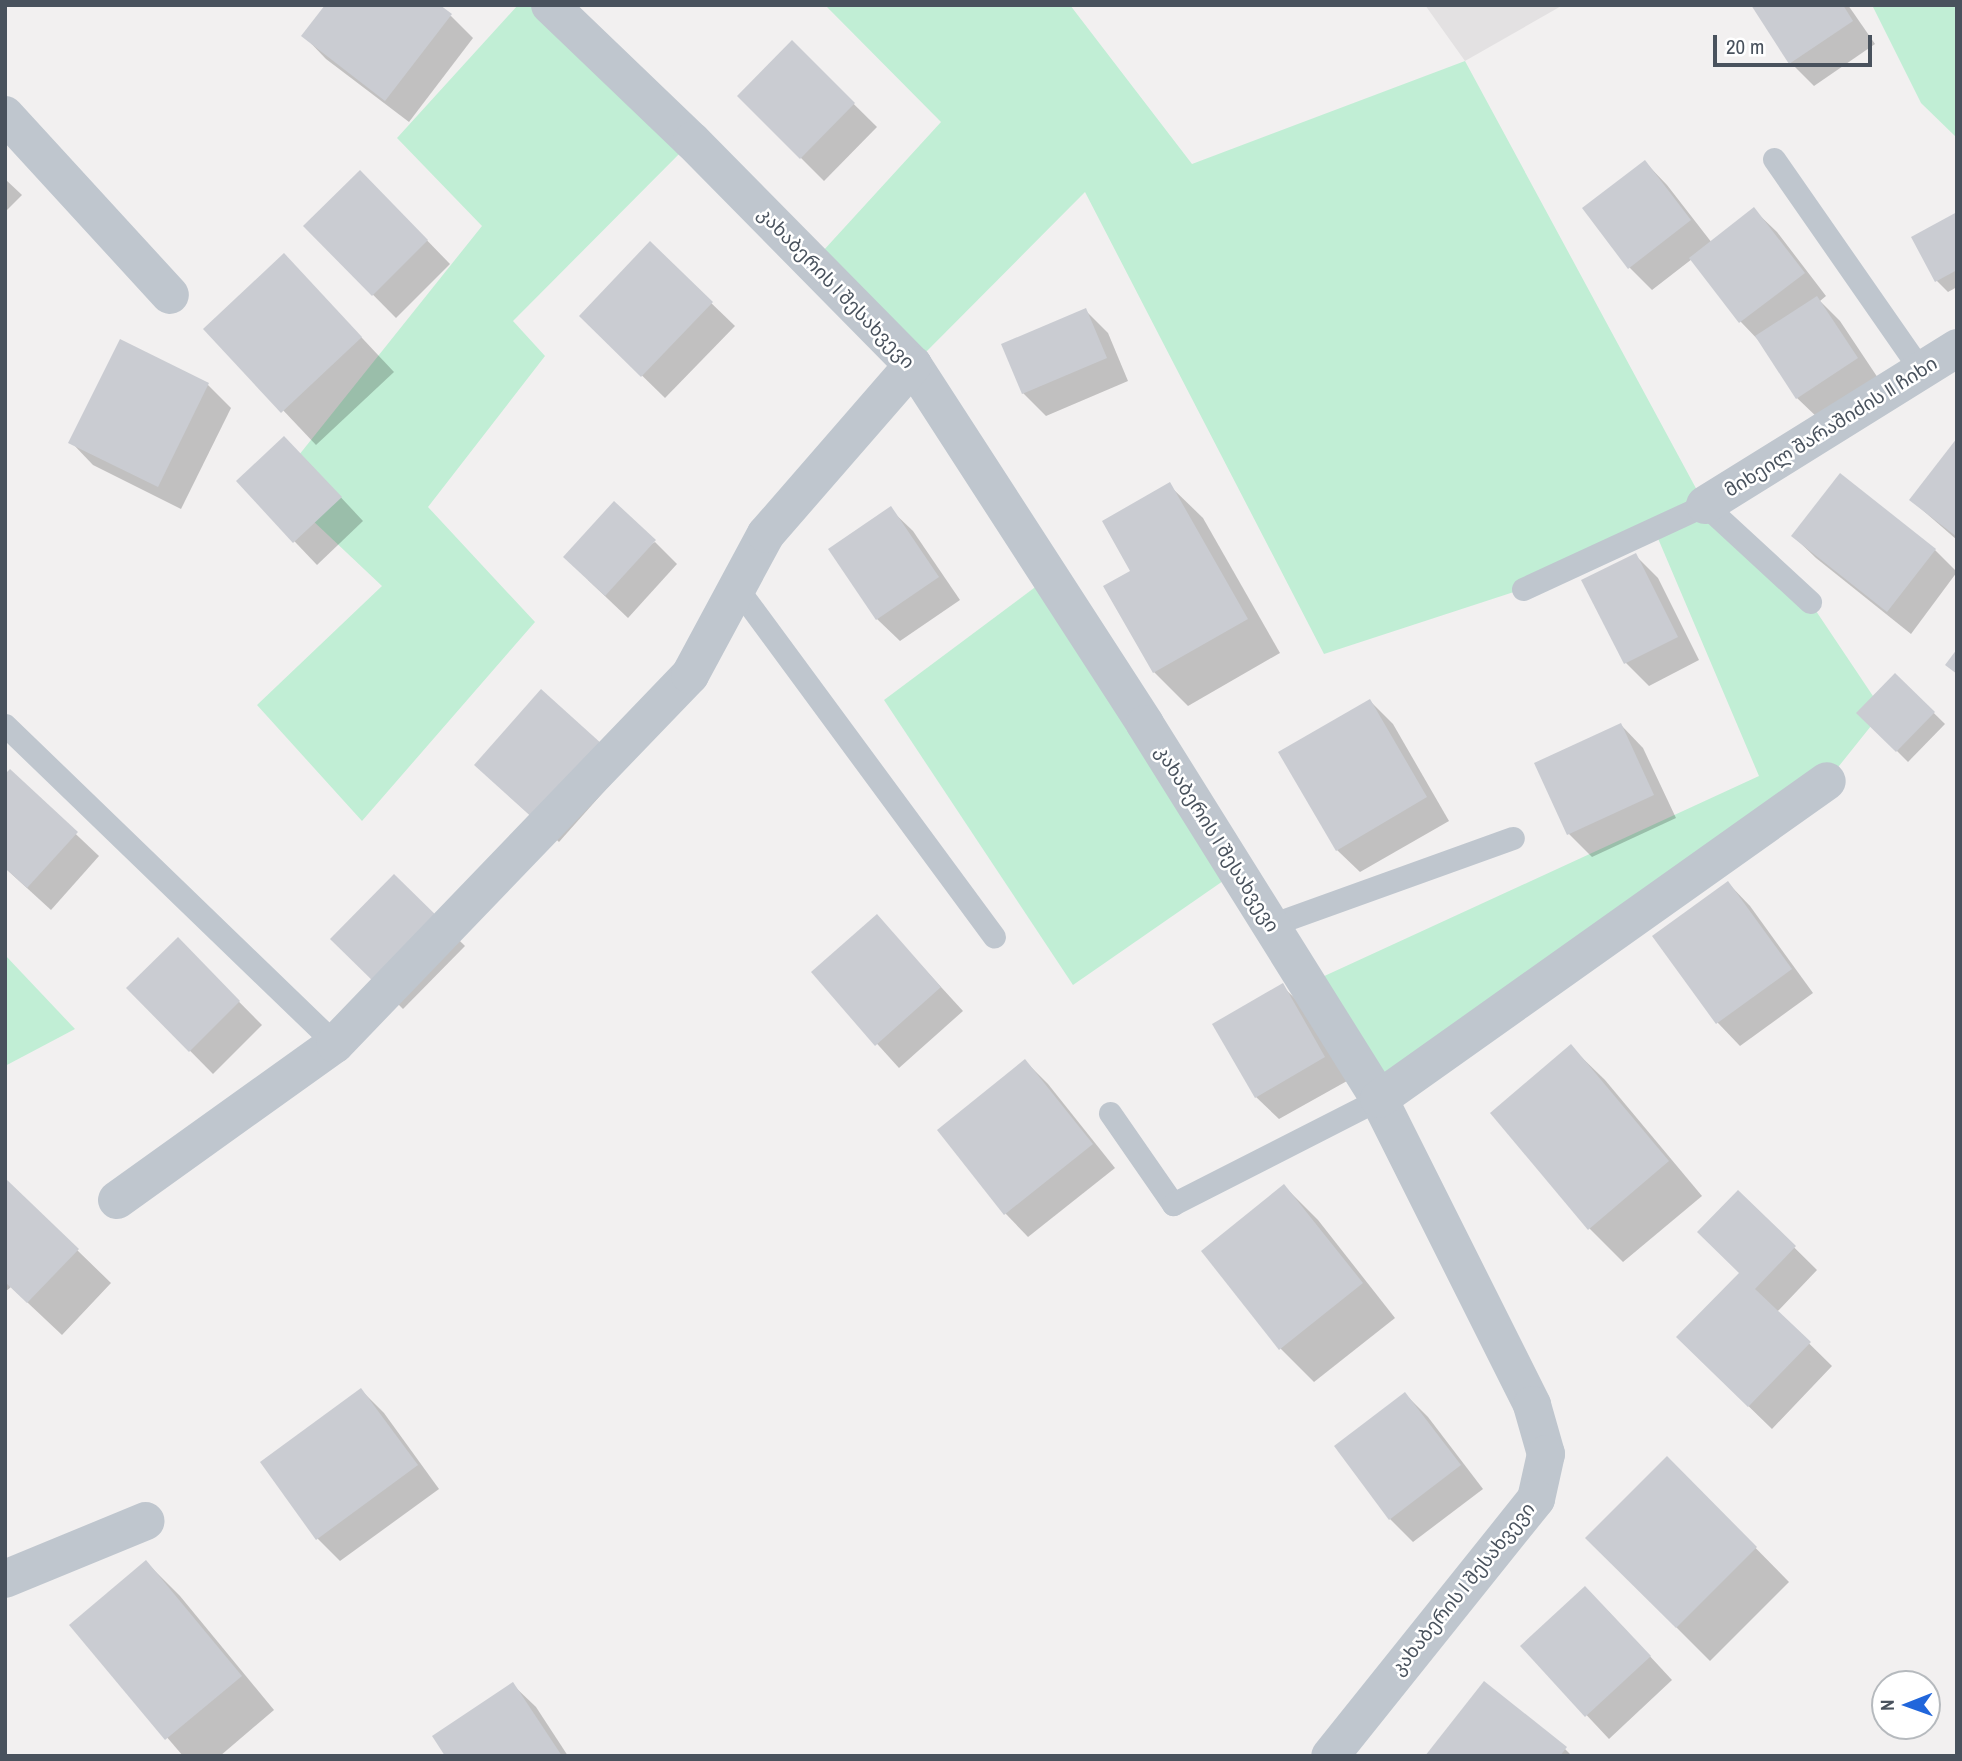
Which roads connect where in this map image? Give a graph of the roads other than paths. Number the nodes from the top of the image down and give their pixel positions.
1 (550, 5) edge
2 (5, 115) edge
3 (1774, 159) dead end
4 (170, 295) dead end
5 (1957, 348) edge
6 (913, 365) junction
7 (1922, 372) junction
8 (1704, 505) junction
9 (737, 589) junction
10 (1523, 589) dead end
11 (1810, 601) dead end
12 (5, 725) edge
13 (1828, 780) dead end
14 (1513, 838) dead end
15 (1271, 925) junction
16 (994, 937) dead end
17 (335, 1044) junction
18 (1379, 1099) junction
19 (1110, 1113) dead end
20 (117, 1200) dead end
21 (145, 1521) dead end
22 (5, 1579) edge
23 (1330, 1756) edge

1 - 6 street, კახაბერის I შესახვევი
2 - 4 street
3 - 7 lane
5 - 7 street, მიხეილ შარაშიძის II ჩიხი
6 - 9 street
6 - 15 street, კახაბერის I შესახვევი
7 - 8 street, მიხეილ შარაშიძის II ჩიხი
8 - 10 lane
8 - 11 lane
9 - 16 lane
9 - 17 street
12 - 17 lane
13 - 18 street
14 - 15 lane
15 - 18 street, კახაბერის I შესახვევი
17 - 20 street
18 - 19 lane
18 - 23 street, კახაბერის I შესახვევი
21 - 22 street

